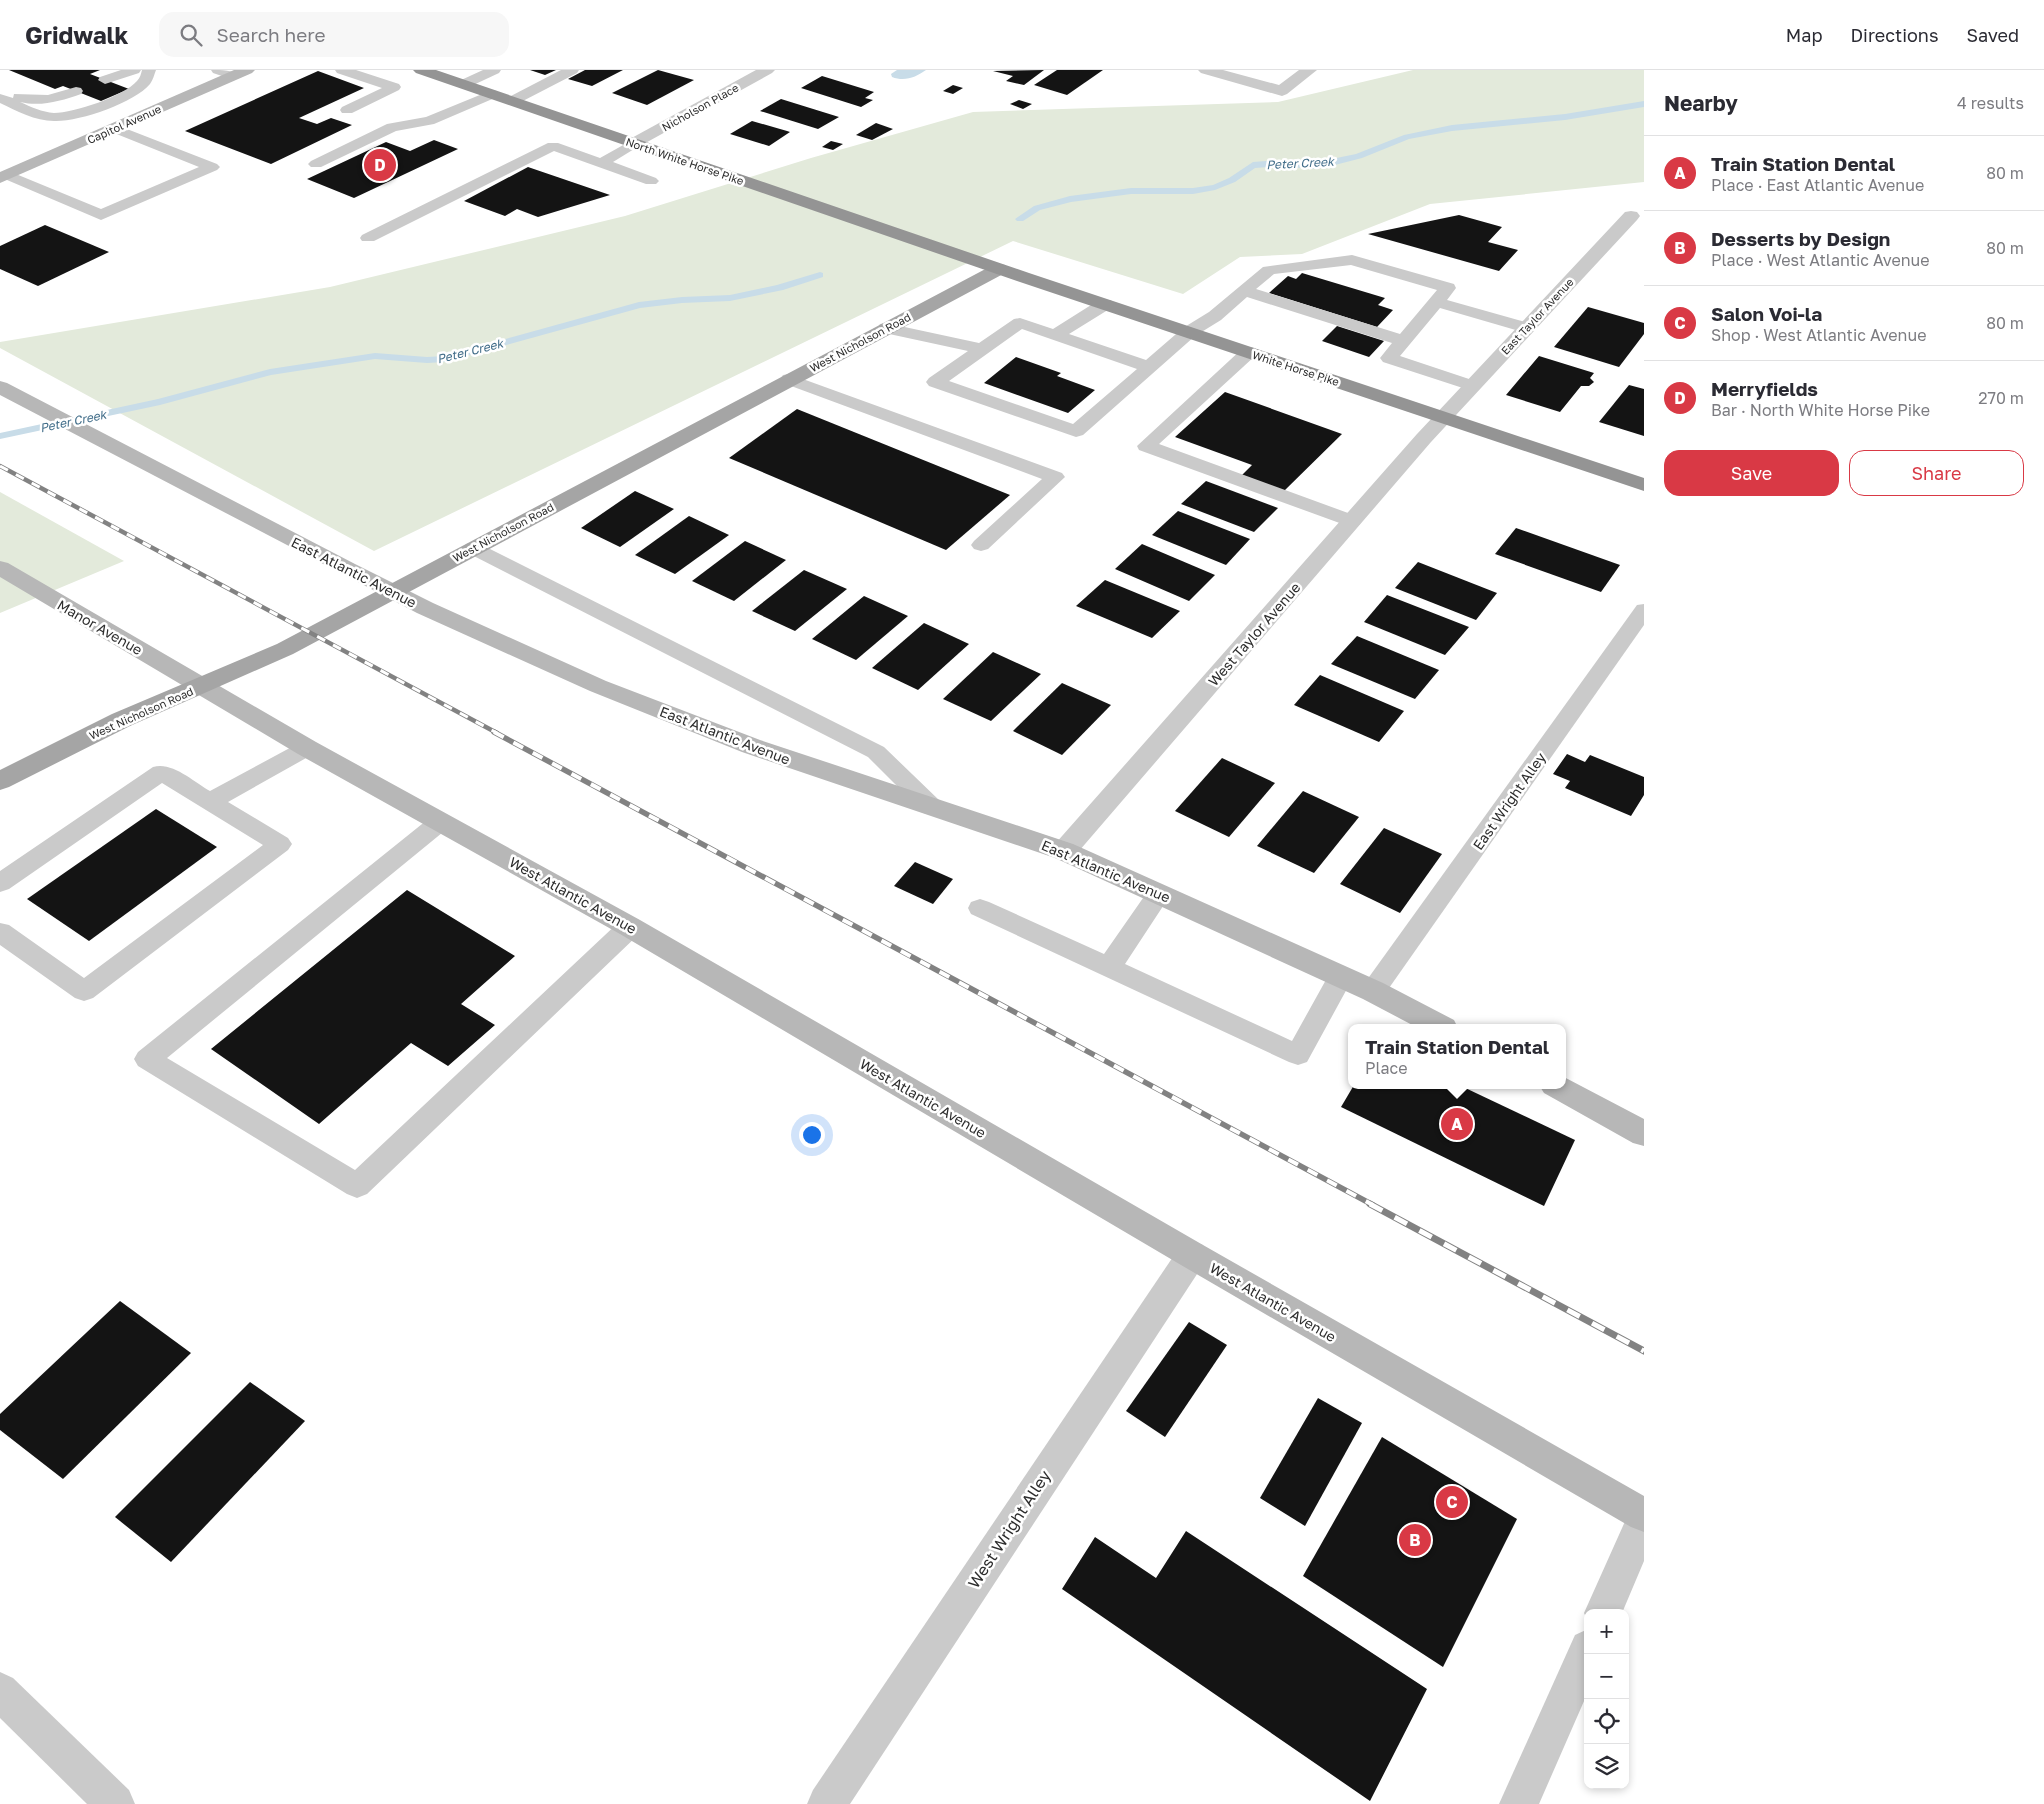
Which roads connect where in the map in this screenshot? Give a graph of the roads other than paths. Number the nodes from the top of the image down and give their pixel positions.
1 (125, 70) edge
2 (134, 70) edge
3 (141, 70) edge
4 (147, 70) edge
5 (218, 70) edge
6 (342, 70) edge
7 (378, 70) edge
8 (421, 70) edge
9 (494, 70) edge
10 (572, 70) edge
11 (767, 70) edge
12 (1206, 70) edge
13 (1309, 70) edge
14 (241, 73) edge
15 (362, 77) junction
16 (110, 82) junction
17 (464, 84) junction
18 (4, 88) edge
19 (82, 94) junction
20 (492, 94) junction
21 (0, 98) edge
22 (512, 101) junction
23 (17, 105) junction
24 (347, 110) dead end
25 (37, 113) junction
26 (114, 128) junction
27 (634, 144) junction
28 (316, 164) dead end
29 (602, 164) junction
30 (3, 177) edge
31 (651, 182) dead end
32 (1631, 216) dead end
33 (368, 238) dead end
34 (948, 251) joint
35 (999, 269) junction
36 (1245, 291) junction
37 (1436, 302) junction
38 (1105, 304) junction
39 (886, 328) junction
40 (1526, 328) junction
41 (1190, 332) junction
42 (1055, 335) junction
43 (1403, 341) junction
44 (982, 349) junction
45 (1249, 352) junction
46 (1148, 367) junction
47 (789, 379) junction
48 (1472, 386) junction
49 (0, 387) edge
50 (1444, 416) junction
51 (1644, 485) edge
52 (1352, 521) junction
53 (981, 545) dead end
54 (473, 548) junction
55 (0, 568) edge
56 (1644, 610) edge
57 (200, 686) junction
58 (307, 748) junction
59 (0, 781) edge
60 (209, 802) junction
61 (932, 807) junction
62 (440, 822) junction
63 (1064, 851) junction
64 (0, 883) edge
65 (1159, 894) junction
66 (980, 908) dead end
67 (630, 927) junction
68 (0, 932) edge
69 (1109, 967) junction
70 (1341, 976) junction
71 (1373, 991) junction
72 (1436, 1024) edge
73 (1562, 1089) edge
74 (1644, 1134) edge
75 (1192, 1255) junction
76 (1644, 1515) edge
77 (1644, 1520) edge
78 (1606, 1609) edge
79 (1585, 1654) edge
80 (0, 1691) edge
81 (114, 1804) edge
82 (827, 1804) edge
83 (1519, 1804) edge

1 - 16 lane
2 - 16 lane
3 - 16 lane
4 - 16 lane
4 - 25 lane
5 - 14 lane
6 - 15 lane
7 - 15 lane
8 - 17 highway, North White Horse Pike
9 - 17 lane
10 - 22 lane
11 - 27 street, Nicholson Place
12 - 13 street
14 - 26 street, Capitol Avenue
15 - 24 lane
17 - 20 highway, North White Horse Pike
18 - 19 lane
19 - 23 lane
19 - 25 lane
20 - 22 highway, North White Horse Pike
20 - 28 lane
21 - 23 lane
22 - 27 highway, North White Horse Pike
23 - 25 lane
26 - 30 street, Capitol Avenue
26 - 30 lane
27 - 29 lane
27 - 34 highway, North White Horse Pike
29 - 31 lane
29 - 33 lane
32 - 40 street, East Taylor Avenue
34 - 35 highway, White Horse Pike
35 - 38 highway, White Horse Pike
35 - 39 main road, West Nicholson Road
36 - 37 lane
36 - 41 lane
36 - 43 lane
37 - 40 lane
37 - 43 lane
38 - 41 highway, White Horse Pike
38 - 42 lane
39 - 44 lane
39 - 47 main road, West Nicholson Road
40 - 48 street, East Taylor Avenue
41 - 45 highway, White Horse Pike
41 - 46 lane
42 - 44 lane
42 - 46 lane
43 - 48 lane
44 - 46 lane
45 - 50 highway, White Horse Pike
45 - 52 lane
47 - 53 lane
47 - 54 main road, West Nicholson Road
48 - 50 street, East Taylor Avenue
49 - 61 street, East Atlantic Avenue
50 - 51 highway, White Horse Pike
50 - 52 street, West Taylor Avenue
52 - 63 street, West Taylor Avenue
54 - 57 main road, West Nicholson Road
54 - 61 lane
55 - 57 street, Manor Avenue
56 - 71 lane, East Wright Alley
57 - 58 street, West Atlantic Avenue
57 - 59 main road, West Nicholson Road
58 - 60 lane
58 - 62 street, West Atlantic Avenue
60 - 64 lane
60 - 68 lane
61 - 63 street, East Atlantic Avenue
62 - 67 street, West Atlantic Avenue
62 - 67 lane
63 - 65 street, East Atlantic Avenue
65 - 69 lane
65 - 70 street, East Atlantic Avenue
66 - 69 lane
67 - 75 street, West Atlantic Avenue
69 - 70 lane
70 - 71 street, East Atlantic Avenue
71 - 72 street, East Atlantic Avenue
73 - 74 street
75 - 76 street, West Atlantic Avenue
75 - 82 street, West Wright Alley
77 - 78 street
79 - 83 street
80 - 81 street

